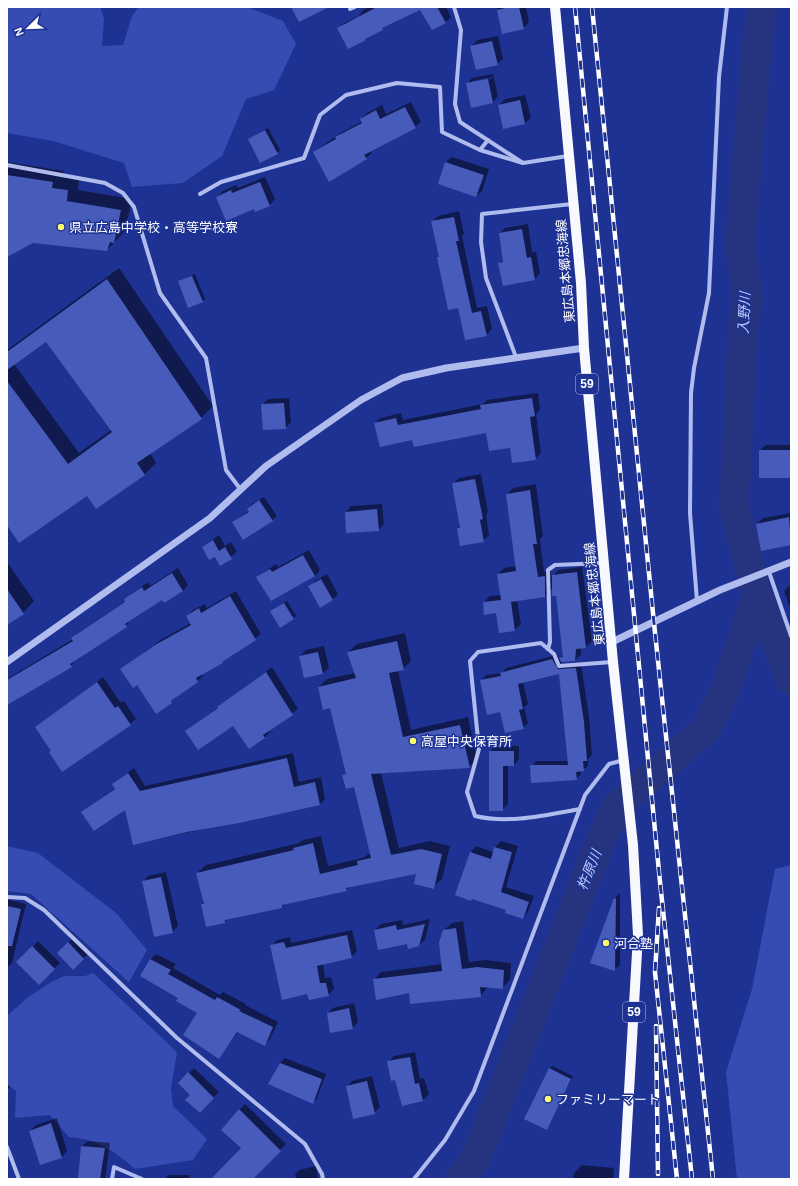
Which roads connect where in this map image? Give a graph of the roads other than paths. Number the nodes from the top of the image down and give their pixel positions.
1 (454, 7) edge
2 (555, 7) edge
3 (727, 7) edge
4 (488, 140) junction
5 (480, 150) junction
6 (568, 156) junction
7 (524, 163) junction
8 (7, 165) edge
9 (200, 194) dead end
10 (573, 204) junction
11 (584, 348) junction
12 (516, 357) junction
13 (241, 490) junction
14 (791, 562) edge
15 (604, 563) junction
16 (769, 572) junction
17 (696, 601) junction
18 (791, 636) edge
19 (612, 642) junction
20 (548, 649) junction
21 (7, 662) edge
22 (613, 662) junction
23 (624, 760) junction
24 (580, 809) junction
25 (7, 897) edge
26 (7, 1147) edge
27 (19, 1179) edge
28 (112, 1179) edge
29 (142, 1179) edge
30 (323, 1179) edge
31 (414, 1179) edge
32 (624, 1179) edge

1 - 4 street
2 - 6 main road, 東広島本郷忠海線 / 59
3 - 17 street
4 - 5 street
4 - 7 street
5 - 7 street
5 - 9 street
6 - 7 street
6 - 10 main road, 東広島本郷忠海線 / 59
8 - 13 street
10 - 11 main road, 東広島本郷忠海線 / 59
10 - 12 street
11 - 12 street
11 - 15 main road, 東広島本郷忠海線 / 59
12 - 13 street
13 - 21 street
14 - 16 street
15 - 19 main road, 東広島本郷忠海線 / 59
15 - 20 street
16 - 17 street
16 - 18 street
17 - 19 street
19 - 22 main road, 東広島本郷忠海線 / 59
20 - 22 street
20 - 24 street
22 - 23 main road, 東広島本郷忠海線 / 59
23 - 24 street
23 - 32 main road, 東広島本郷忠海線 / 59
24 - 31 street
25 - 30 street
26 - 27 street
28 - 29 street

